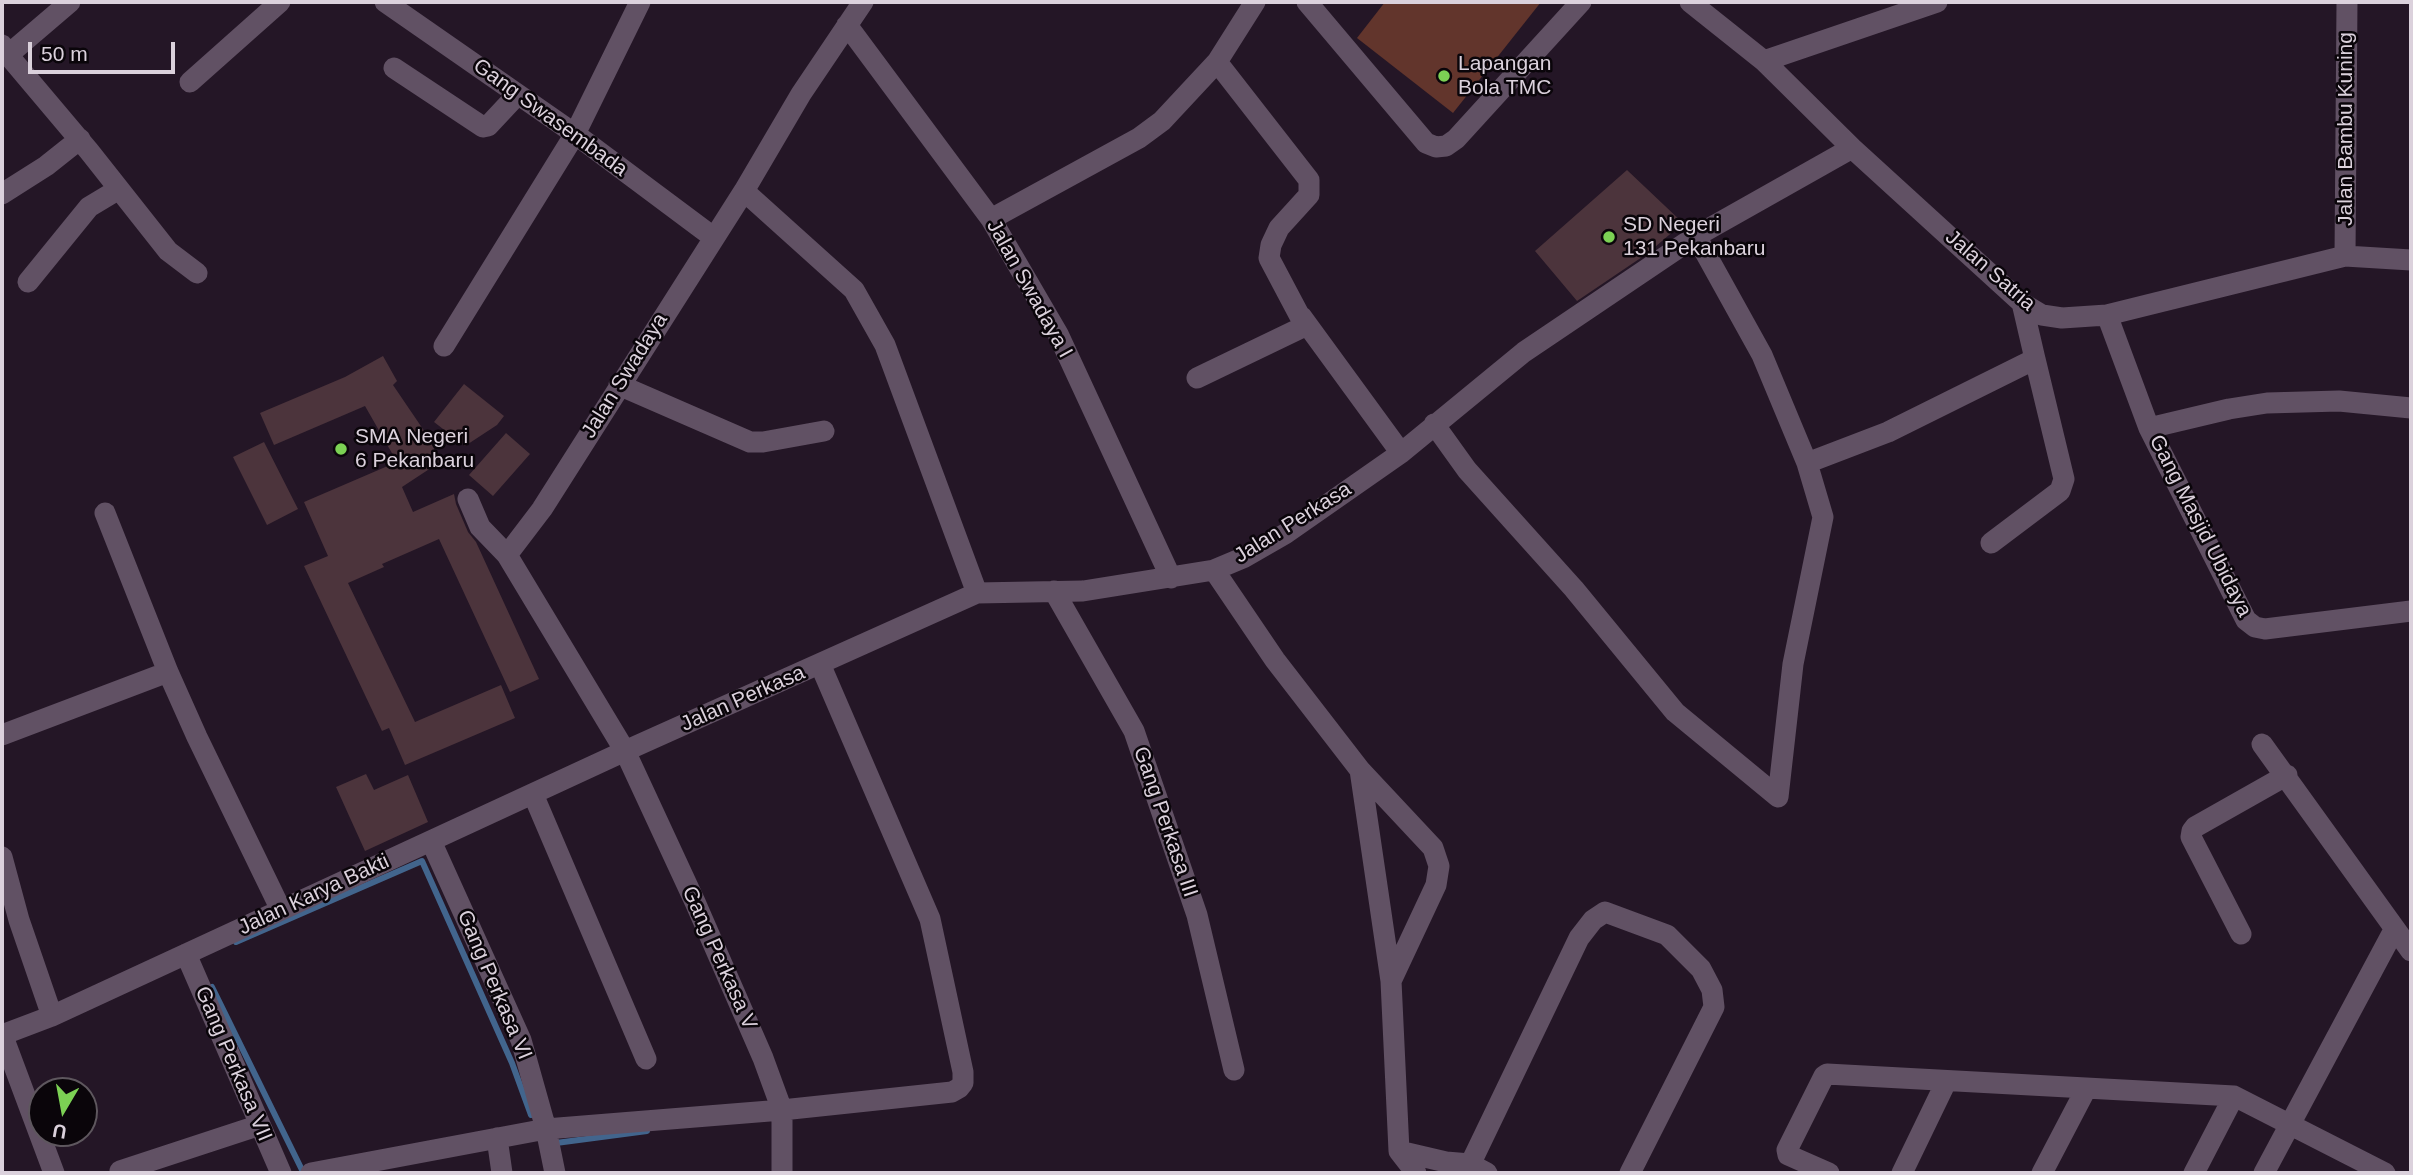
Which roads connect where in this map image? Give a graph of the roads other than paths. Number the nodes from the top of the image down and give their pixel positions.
1 (69, 2) edge
2 (280, 2) edge
3 (385, 2) edge
4 (640, 2) edge
5 (863, 2) edge
6 (1255, 2) edge
7 (1307, 2) edge
8 (1581, 2) edge
9 (1690, 2) edge
10 (1937, 2) edge
11 (2347, 2) edge
12 (847, 25) junction
13 (5, 50) edge
14 (1764, 61) junction
15 (1217, 62) junction
16 (394, 68) dead end
17 (190, 82) dead end
18 (517, 95) junction
19 (575, 134) junction
20 (80, 139) junction
21 (1852, 148) junction
22 (119, 189) junction
23 (744, 191) junction
24 (2, 194) edge
25 (991, 219) junction
26 (1696, 236) junction
27 (713, 237) junction
28 (2345, 256) junction
29 (2411, 260) edge
30 (197, 273) dead end
31 (28, 282) dead end
32 (2022, 303) junction
33 (2108, 315) junction
34 (1301, 316) junction
35 (444, 346) dead end
36 (2035, 359) junction
37 (1197, 378) dead end
38 (619, 385) junction
39 (2411, 408) edge
40 (1434, 424) junction
41 (2150, 428) junction
42 (824, 431) dead end
43 (1401, 453) junction
44 (1807, 463) junction
45 (468, 499) dead end
46 (105, 513) dead end
47 (1991, 543) dead end
48 (507, 555) junction
49 (1214, 570) junction
50 (1171, 578) junction
51 (1054, 591) junction
52 (977, 593) junction
53 (2411, 611) edge
54 (820, 664) junction
55 (168, 672) junction
56 (2, 735) edge
57 (2262, 744) dead end
58 (625, 751) junction
59 (1360, 770) junction
60 (2287, 775) junction
61 (533, 794) junction
62 (431, 841) junction
63 (2, 858) edge
64 (281, 910) junction
65 (2394, 930) junction
66 (2241, 934) dead end
67 (2411, 951) edge
68 (186, 954) junction
69 (1391, 981) junction
70 (52, 1016) junction
71 (2, 1035) edge
72 (646, 1059) dead end
73 (1234, 1070) dead end
74 (1946, 1082) junction
75 (2086, 1089) junction
76 (2234, 1096) junction
77 (782, 1110) junction
78 (2289, 1124) junction
79 (260, 1125) junction
80 (546, 1129) junction
81 (497, 1138) junction
82 (1399, 1151) junction
83 (378, 1167) edge
84 (1474, 1170) edge
85 (120, 1171) dead end
86 (54, 1173) edge
87 (281, 1173) edge
88 (311, 1173) edge
89 (502, 1173) edge
90 (555, 1173) edge
91 (782, 1173) edge
92 (1416, 1173) edge
93 (1630, 1173) edge
94 (1829, 1173) edge
95 (1902, 1173) edge
96 (2042, 1173) edge
97 (2194, 1173) edge
98 (2264, 1173) edge
99 (2385, 1173) edge

1 - 13 street
2 - 17 street
3 - 18 street, Gang Swasembada
4 - 19 street
5 - 12 street, Jalan Swadaya
6 - 15 street
7 - 8 street
9 - 14 street, Jalan Satria
10 - 14 street
11 - 28 street, Jalan Bambu Kuning
12 - 23 street, Jalan Swadaya
12 - 25 street, Jalan Swadaya I
13 - 20 street
14 - 21 street, Jalan Satria
15 - 25 street
15 - 34 street
16 - 18 street
18 - 19 street, Gang Swasembada
19 - 27 street, Gang Swasembada
19 - 35 street
20 - 22 street
20 - 24 street
21 - 26 street, Jalan Perkasa
21 - 32 street, Jalan Satria
22 - 30 street
22 - 31 street
23 - 27 street, Jalan Swadaya
23 - 52 street
25 - 50 street, Jalan Swadaya I
26 - 40 street, Jalan Perkasa
26 - 44 street
27 - 38 street, Jalan Swadaya
28 - 29 street, Jalan Satria
28 - 33 street, Jalan Satria
32 - 33 street, Jalan Satria
32 - 36 street
33 - 41 street, Gang Masjid Ubidaya
34 - 37 street
34 - 43 street
36 - 44 street
36 - 47 street
38 - 42 street
38 - 48 street, Jalan Swadaya
39 - 41 street
40 - 43 street, Jalan Perkasa
40 - 44 street
41 - 53 street, Gang Masjid Ubidaya
43 - 49 street, Jalan Perkasa
45 - 48 street
46 - 55 street
48 - 58 street
49 - 50 street, Jalan Perkasa
49 - 59 street
50 - 51 street, Jalan Perkasa
51 - 52 street, Jalan Perkasa
51 - 73 street, Gang Perkasa III
52 - 54 street, Jalan Perkasa
54 - 58 street, Jalan Perkasa
54 - 77 street
55 - 56 street
55 - 64 street
57 - 60 street
58 - 61 street, Jalan Karya Bakti
58 - 77 street, Gang Perkasa V
59 - 69 street
59 - 69 street
60 - 65 street
60 - 66 street
61 - 62 street, Jalan Karya Bakti
61 - 72 street
62 - 64 street, Jalan Karya Bakti
62 - 80 street, Gang Perkasa VI
63 - 70 street
64 - 68 street, Jalan Karya Bakti
65 - 67 street
65 - 78 street
68 - 70 street, Jalan Karya Bakti
68 - 79 street, Gang Perkasa VII
69 - 82 street
70 - 71 street, Jalan Karya Bakti
71 - 86 street
74 - 75 street
74 - 94 street
74 - 95 street
75 - 76 street
75 - 96 street
76 - 78 street
76 - 97 street
77 - 80 street
77 - 91 street, Gang Perkasa V
78 - 98 street
78 - 99 street
79 - 85 street
79 - 87 street, Gang Perkasa VII
80 - 81 street
80 - 90 street, Gang Perkasa VI
81 - 83 street
81 - 89 street
82 - 84 street
82 - 92 street
83 - 88 street
84 - 93 street

